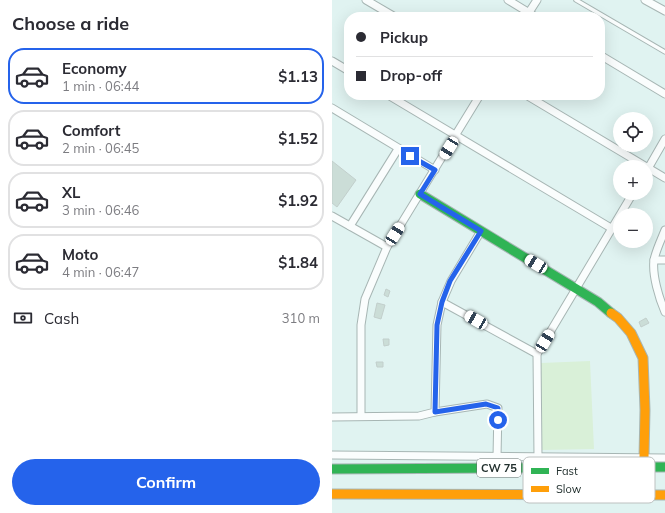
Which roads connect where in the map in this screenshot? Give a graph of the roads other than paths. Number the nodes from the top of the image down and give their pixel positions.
1 (366, 0) edge
2 (508, 0) edge
3 (536, 0) edge
4 (576, 0) edge
5 (645, 0) edge
6 (654, 2) edge
7 (665, 11) edge
8 (386, 12) edge
9 (524, 12) edge
10 (530, 12) edge
11 (597, 12) edge
12 (605, 17) edge
13 (665, 52) edge
14 (605, 58) edge
15 (332, 61) edge
16 (344, 68) edge
17 (665, 94) edge
18 (396, 100) edge
19 (477, 100) edge
20 (534, 100) edge
21 (332, 108) edge
22 (456, 137) junction
23 (665, 139) edge
24 (398, 149) junction
25 (631, 160) edge
26 (653, 160) edge
27 (435, 170) junction
28 (653, 173) edge
29 (665, 178) edge
30 (420, 194) junction
31 (629, 200) edge
32 (332, 216) edge
33 (350, 226) junction
34 (611, 228) junction
35 (665, 230) edge
36 (481, 231) junction
37 (387, 247) junction
38 (654, 260) junction
39 (665, 260) edge
40 (576, 288) junction
41 (442, 302) junction
42 (665, 311) edge
43 (537, 354) junction
44 (435, 412) junction
45 (332, 416) edge
46 (361, 416) junction
47 (332, 456) edge
48 (497, 457) junction
49 (538, 457) junction
50 (644, 457) joint
51 (655, 458) edge
52 (665, 458) edge
53 (655, 467) edge
54 (665, 467) edge
55 (523, 468) edge
56 (332, 469) edge
57 (332, 494) edge
58 (523, 495) edge
59 (655, 495) edge
60 (665, 495) edge

1 - 8 street
2 - 9 street
3 - 10 street
4 - 11 lane
5 - 6 street
6 - 7 street
12 - 13 lane
14 - 17 street
15 - 16 street
18 - 22 street
19 - 22 street
20 - 25 street
21 - 24 street
22 - 27 street
22 - 34 street
23 - 26 street
24 - 27 street
24 - 33 street
27 - 30 street
28 - 29 street
30 - 36 main road
30 - 37 street
31 - 34 street
32 - 33 street
33 - 37 street
34 - 40 street
35 - 38 street
36 - 40 main road
36 - 41 street
37 - 46 street
38 - 39 street
38 - 42 street
40 - 43 street
40 - 50 main road
41 - 43 street
41 - 44 street
43 - 49 street
44 - 46 street
44 - 48 street
45 - 46 street
47 - 48 street
48 - 49 street
49 - 50 street
51 - 52 street
53 - 54 main road, CW 75
55 - 56 main road, CW 75
57 - 58 main road, CW 75
59 - 60 main road, CW 75

